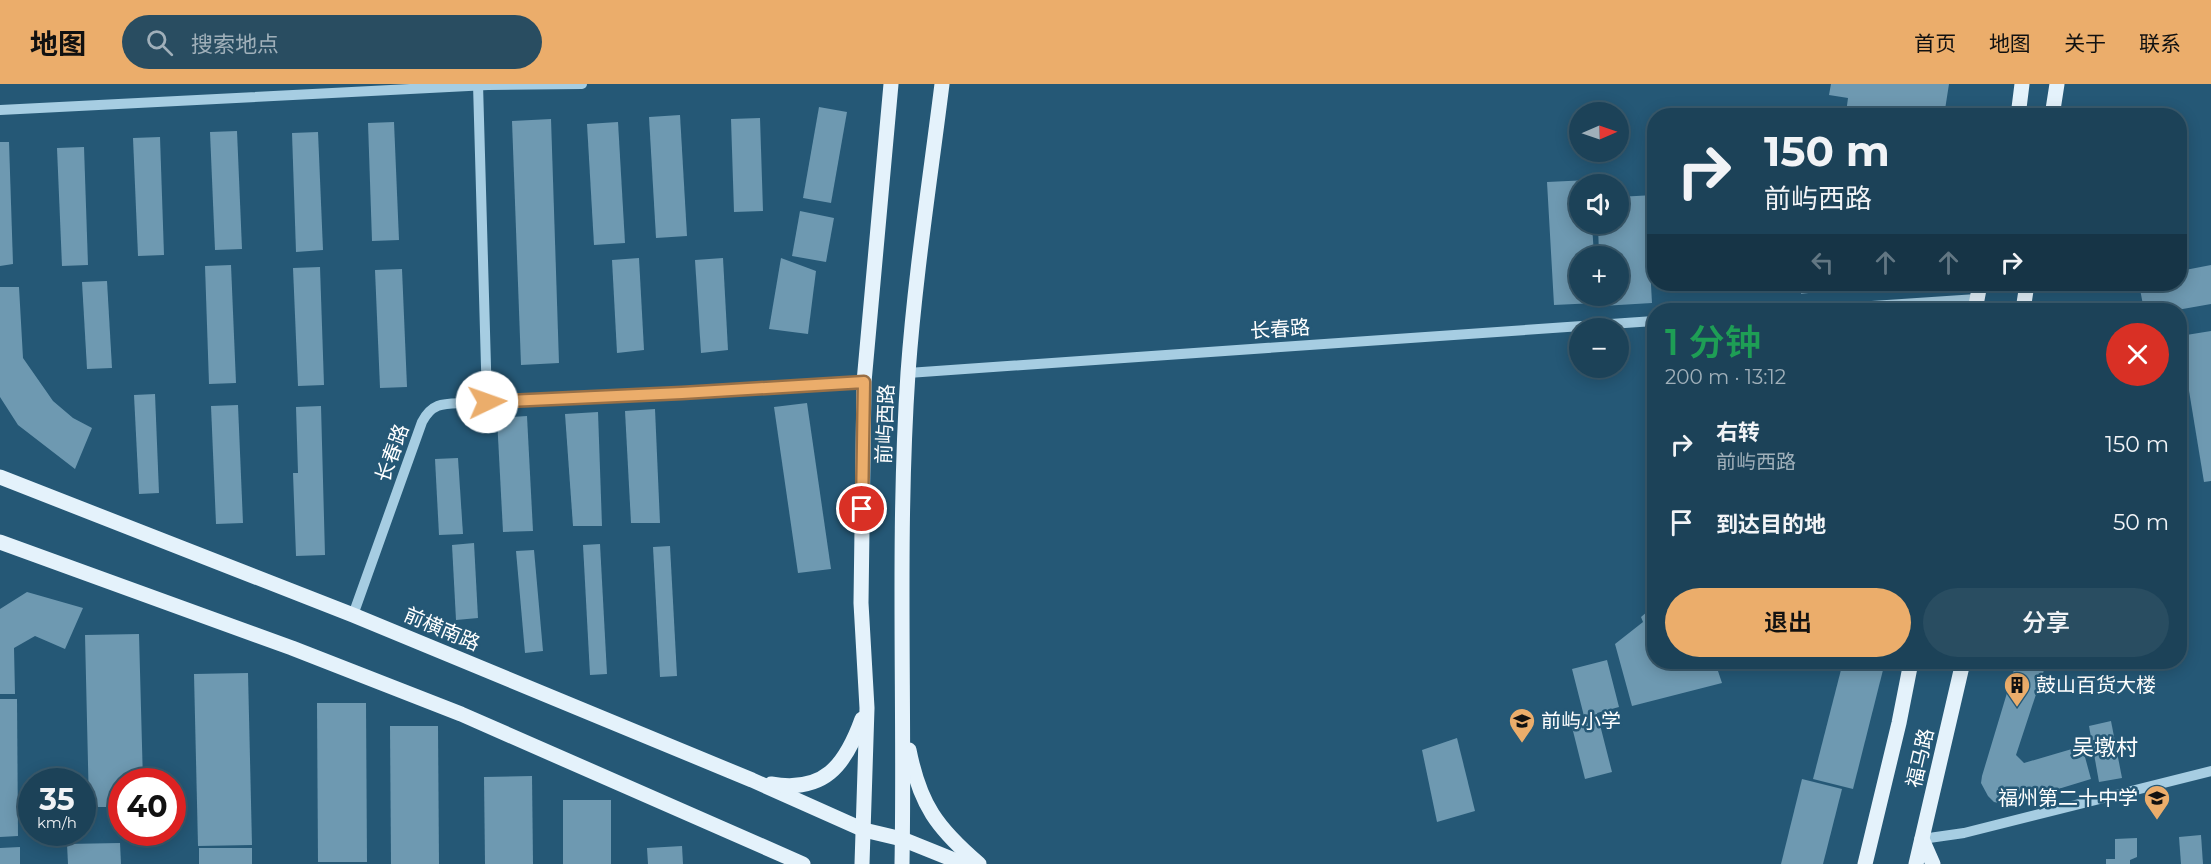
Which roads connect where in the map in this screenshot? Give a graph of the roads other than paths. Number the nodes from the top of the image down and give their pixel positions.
1 (582, 84) edge
2 (891, 84) edge
3 (942, 84) edge
4 (2022, 84) edge
5 (2057, 84) edge
6 (478, 85) edge
7 (2019, 108) edge
8 (2053, 108) edge
9 (0, 110) edge
10 (1647, 321) edge
11 (908, 373) junction
12 (864, 382) junction
13 (487, 402) junction
14 (0, 477) edge
15 (0, 542) edge
16 (353, 615) junction
17 (902, 658) junction
18 (1910, 669) edge
19 (1961, 669) edge
20 (867, 708) junction
21 (2211, 771) edge
22 (752, 780) junction
23 (864, 830) junction
24 (902, 839) junction
25 (1922, 839) junction
26 (803, 864) edge
27 (862, 864) edge
28 (902, 864) edge
29 (964, 864) edge
30 (979, 864) edge
31 (1865, 864) edge
32 (1916, 864) edge
33 (1933, 864) edge

1 - 6 street
2 - 12 main road, 前屿西路
3 - 11 main road, 前屿西路
4 - 7 main road
5 - 8 main road
6 - 9 street
6 - 13 street
10 - 11 street, 长春路
11 - 17 main road, 前屿西路
12 - 13 street, 长春路
12 - 20 main road, 前屿西路
13 - 16 street, 长春路
14 - 16 main road, 前横南路
15 - 26 main road
16 - 22 main road, 前横南路
17 - 24 main road, 前屿西路
17 - 30 main road
18 - 31 main road, 福马路
19 - 25 main road, 福马路
20 - 22 main road
20 - 23 main road, 前屿西路
21 - 25 street
22 - 23 main road, 前横南路
23 - 24 main road, 前横南路
23 - 27 main road, 前屿西路
24 - 28 main road, 前屿西路
24 - 29 main road, 前横南路
25 - 32 main road, 福马路
25 - 33 main road

